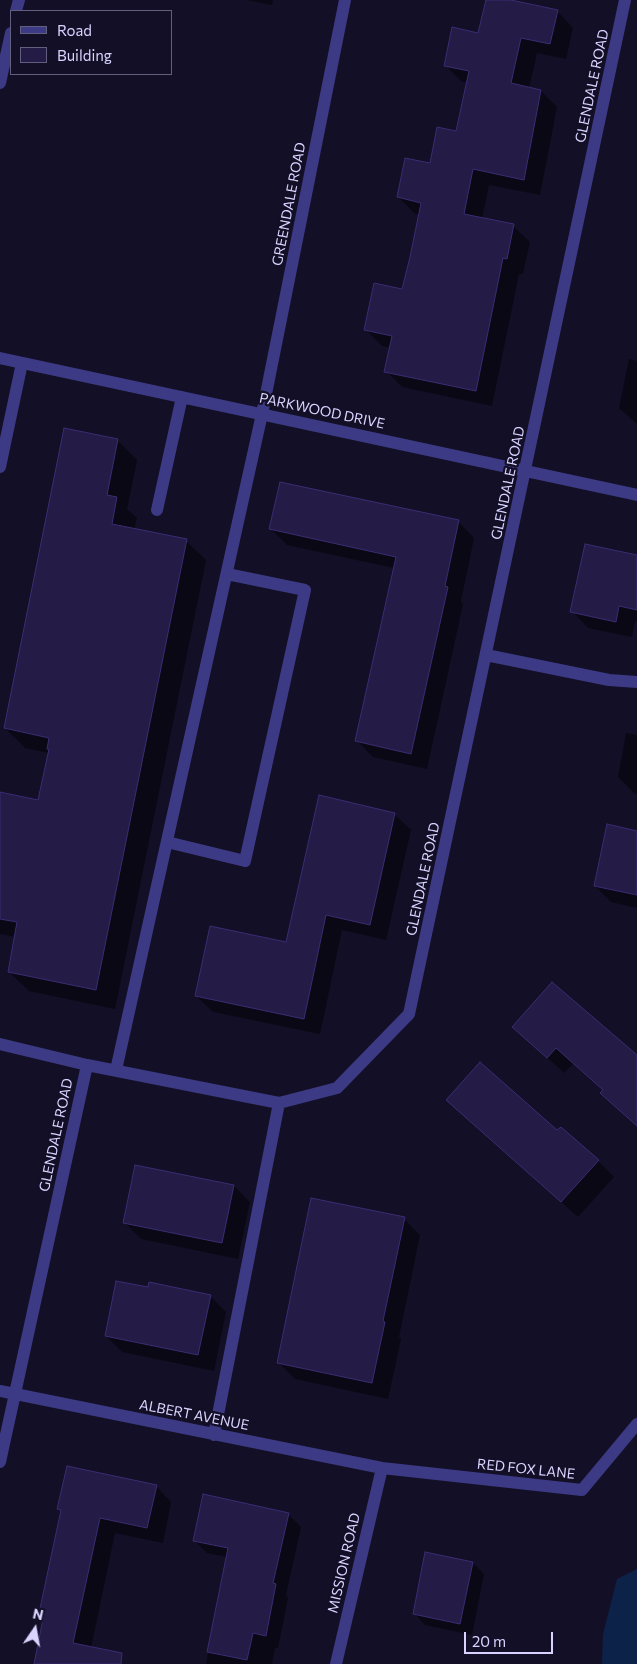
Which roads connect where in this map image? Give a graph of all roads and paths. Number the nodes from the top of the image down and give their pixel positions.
1 (345, 0) edge
2 (625, 0) edge
3 (10, 38) edge
4 (0, 83) edge
5 (0, 358) edge
6 (22, 363) junction
7 (182, 397) junction
8 (262, 414) junction
9 (0, 467) edge
10 (526, 470) junction
11 (637, 495) edge
12 (157, 510) dead end
13 (227, 574) junction
14 (486, 655) junction
15 (637, 682) edge
16 (167, 842) junction
17 (0, 1044) edge
18 (87, 1065) junction
19 (116, 1070) junction
20 (279, 1103) junction
21 (0, 1391) edge
22 (14, 1394) junction
23 (637, 1424) edge
24 (214, 1435) junction
25 (0, 1462) edge
26 (382, 1468) junction
27 (336, 1664) edge

1 - 8 street, GREENDALE ROAD
2 - 10 street, GLENDALE ROAD
3 - 4 street
5 - 6 street, PARKWOOD DRIVE
6 - 7 street, PARKWOOD DRIVE
6 - 9 street
7 - 8 street, PARKWOOD DRIVE
7 - 12 street
8 - 10 street, PARKWOOD DRIVE
8 - 13 street, GREENDALE ROAD
10 - 11 street, PARKWOOD DRIVE
10 - 14 street, GLENDALE ROAD
13 - 16 street, GREENDALE ROAD
13 - 16 street
14 - 15 street
14 - 20 street, GLENDALE ROAD
16 - 19 street, GREENDALE ROAD
17 - 18 street
18 - 19 street, GLENDALE ROAD
18 - 22 street, GLENDALE ROAD
19 - 20 street, GLENDALE ROAD
20 - 24 street
21 - 22 street, ALBERT AVENUE
22 - 24 street, ALBERT AVENUE
22 - 25 street, GLENDALE ROAD
23 - 26 street, RED FOX LANE
24 - 26 street, ALBERT AVENUE
26 - 27 street, MISSION ROAD

